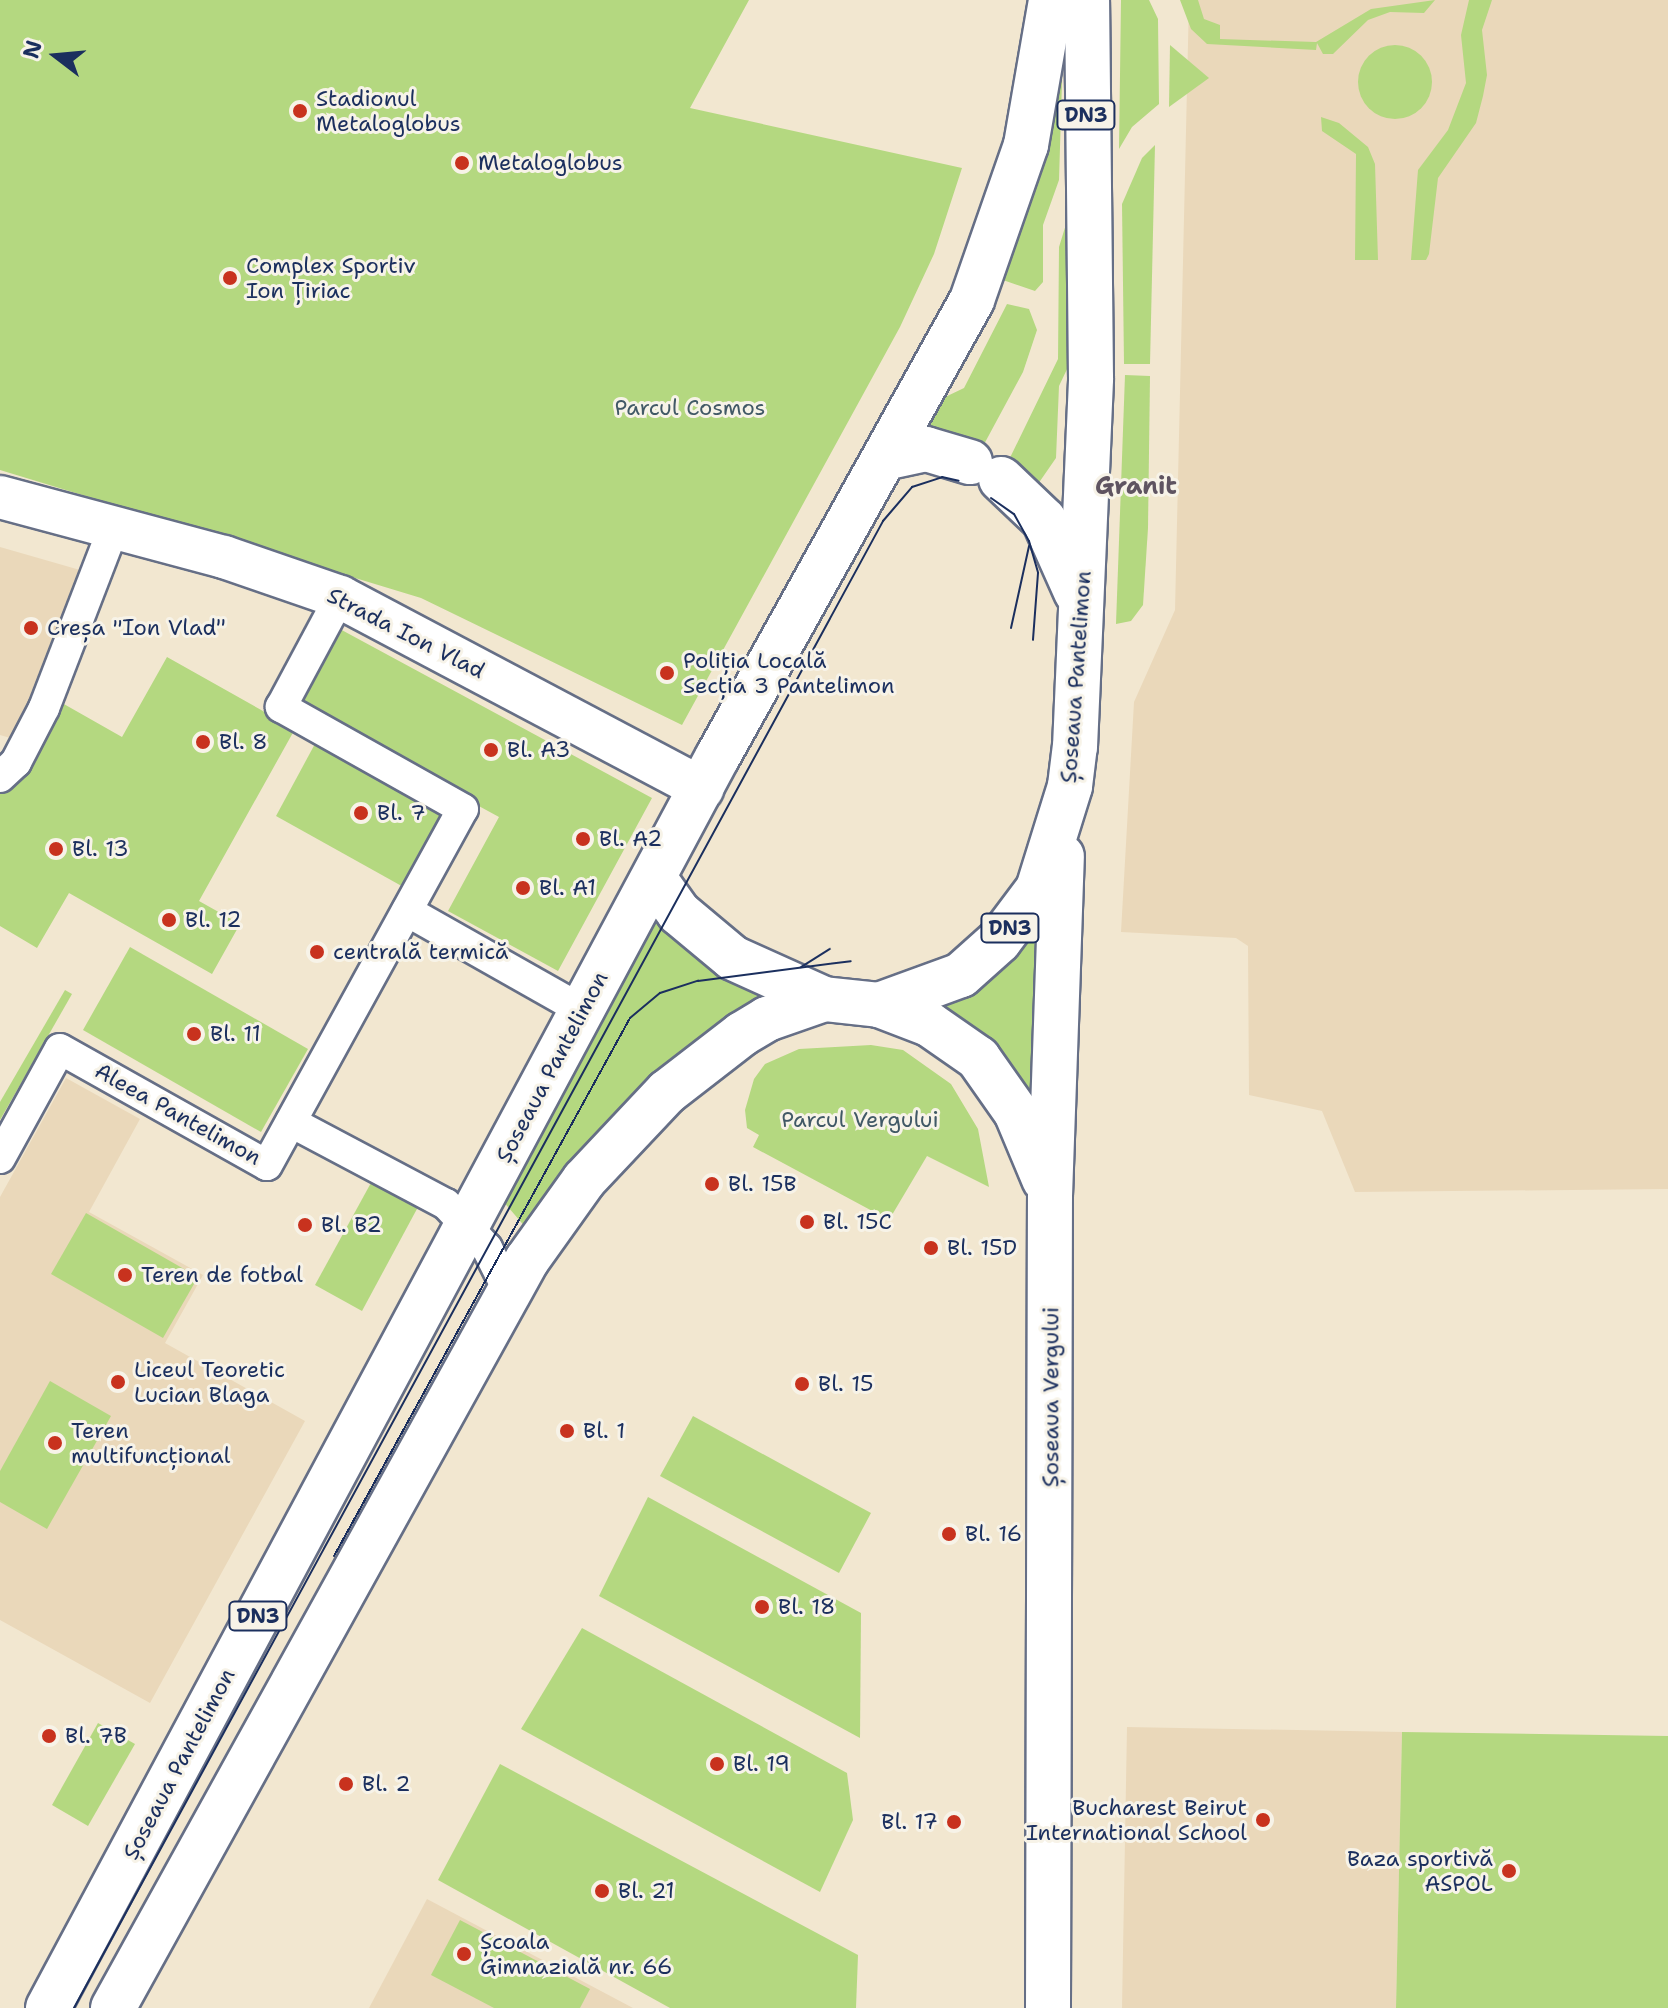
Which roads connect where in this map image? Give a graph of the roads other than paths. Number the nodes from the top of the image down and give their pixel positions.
1 (1051, 0) edge
2 (1087, 0) edge
3 (889, 457) junction
4 (0, 497) edge
5 (114, 527) junction
6 (340, 597) junction
7 (1082, 610) junction
8 (0, 777) edge
9 (1070, 786) junction
10 (702, 789) junction
11 (654, 878) junction
12 (407, 911) junction
13 (824, 999) junction
14 (879, 1005) junction
15 (582, 1010) junction
16 (291, 1122) junction
17 (0, 1158) edge
18 (1050, 1196) junction
19 (468, 1224) junction
20 (509, 1292) junction
21 (48, 2008) edge
22 (113, 2008) edge
23 (1048, 2008) edge

1 - 3 main road, Șoseaua Pantelimon / DN3
2 - 7 main road, Șoseaua Pantelimon / DN3
3 - 7 main road
3 - 10 main road, Șoseaua Pantelimon / DN3
4 - 5 street, Strada Ion Vlad
5 - 6 street, Strada Ion Vlad
5 - 8 street
6 - 10 street, Strada Ion Vlad
6 - 12 street
7 - 9 main road, Șoseaua Pantelimon / DN3
9 - 14 main road, Șoseaua Pantelimon / DN3
9 - 18 main road, Șoseaua Vergului
10 - 11 main road, Șoseaua Pantelimon / DN3
11 - 13 main road
11 - 15 main road, Șoseaua Pantelimon / DN3
12 - 15 street
12 - 16 street
13 - 14 main road, Șoseaua Pantelimon / DN3
13 - 20 main road, Șoseaua Pantelimon / DN3
14 - 18 main road
15 - 19 main road, Șoseaua Pantelimon / DN3
16 - 17 street, Aleea Pantelimon
16 - 19 street
18 - 23 main road, Șoseaua Vergului
19 - 20 street
19 - 21 main road, Șoseaua Pantelimon / DN3
20 - 22 main road, Șoseaua Pantelimon / DN3

